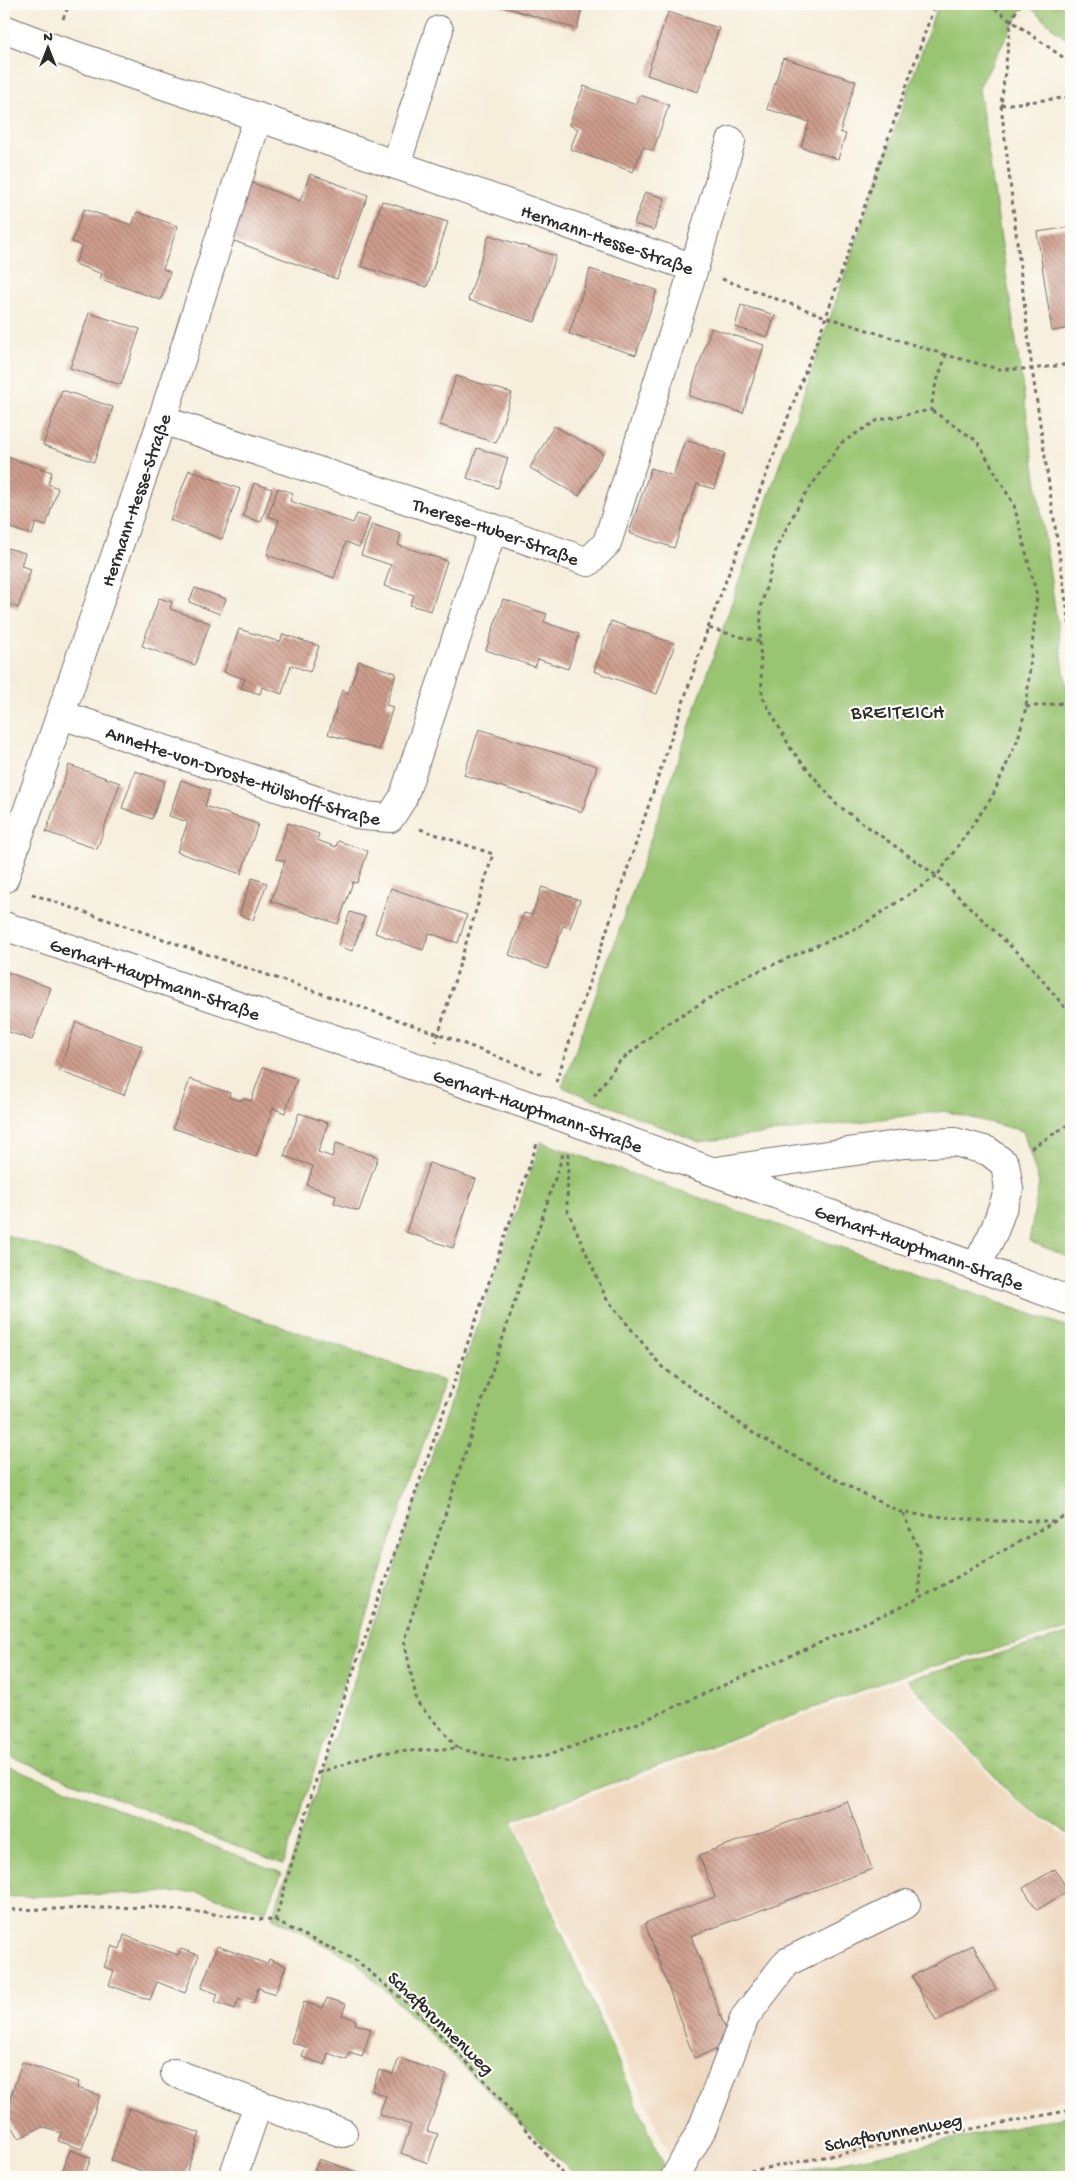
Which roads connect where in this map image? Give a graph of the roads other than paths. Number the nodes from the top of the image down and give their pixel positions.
1 (4, 30) edge
2 (439, 30) dead end
3 (258, 117) junction
4 (731, 141) dead end
5 (396, 165) junction
6 (694, 268) junction
7 (162, 420) junction
8 (494, 528) junction
9 (62, 715) junction
10 (13, 885) edge
11 (4, 926) edge
12 (712, 1172) junction
13 (976, 1267) junction
14 (1071, 1301) edge
15 (906, 1904) dead end
16 (175, 2072) dead end
17 (258, 2104) junction
18 (344, 2133) dead end
19 (233, 2177) edge
20 (676, 2177) edge

1 - 3 street, Hermann-Hesse-Straße
2 - 5 street
3 - 5 street, Hermann-Hesse-Straße
3 - 7 street, Hermann-Hesse-Straße
4 - 6 street, Hermann-Hesse-Straße
5 - 6 street, Hermann-Hesse-Straße
6 - 8 street, Therese-Huber-Straße
7 - 8 street, Therese-Huber-Straße
7 - 9 street, Hermann-Hesse-Straße
8 - 9 street, Annette-von-Droste-Hülshoff-Straße
9 - 10 street, Hermann-Hesse-Straße
11 - 12 street, Gerhart-Hauptmann-Straße
12 - 13 street, Gerhart-Hauptmann-Straße
12 - 13 street
13 - 14 street, Gerhart-Hauptmann-Straße
15 - 20 street
16 - 17 street
17 - 18 street
17 - 19 street

